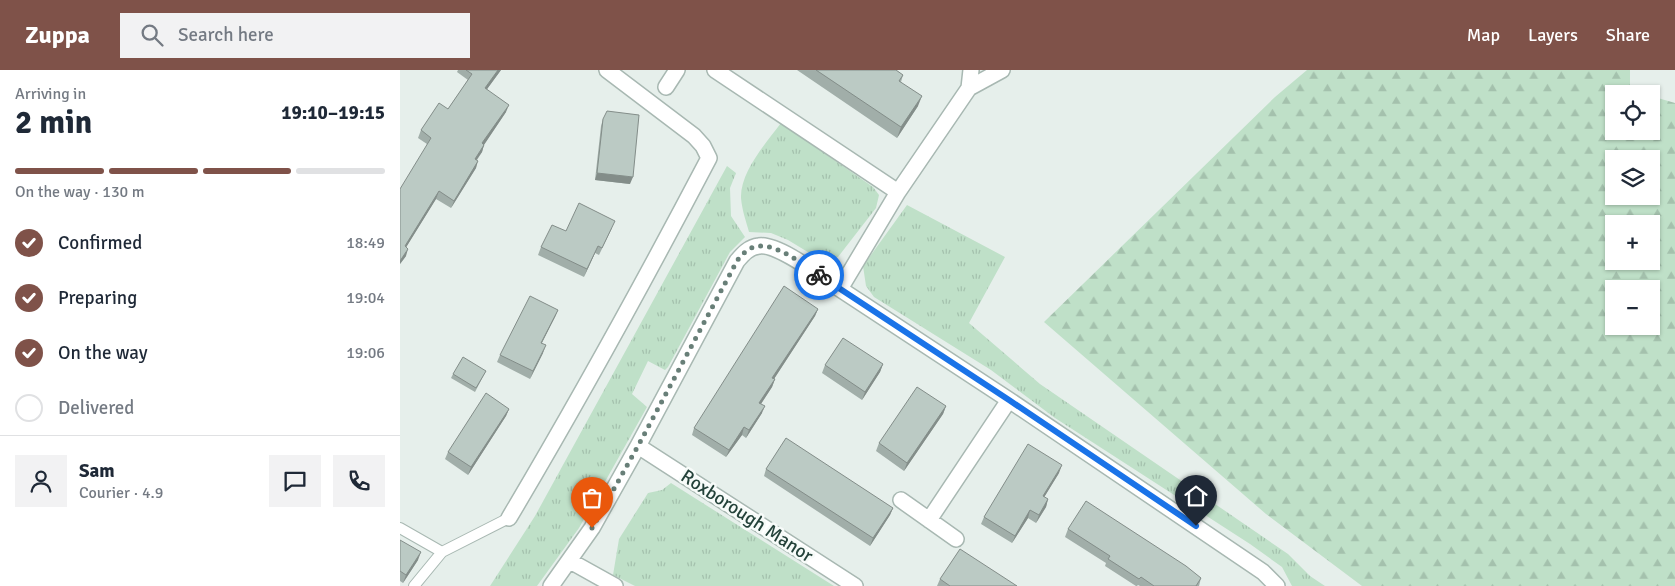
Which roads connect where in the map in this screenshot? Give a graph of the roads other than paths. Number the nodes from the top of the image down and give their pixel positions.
1 (608, 70) edge
2 (677, 70) edge
3 (715, 70) edge
4 (971, 70) edge
5 (1002, 70) edge
6 (666, 87) dead end
7 (969, 88) junction
8 (898, 192) junction
9 (840, 289) junction
10 (1009, 400) junction
11 (638, 446) junction
12 (901, 500) dead end
13 (509, 518) joint
14 (929, 520) junction
15 (400, 528) edge
16 (956, 539) dead end
17 (442, 552) junction
18 (570, 561) junction
19 (414, 586) edge
20 (552, 586) edge
21 (615, 586) edge
22 (855, 586) edge
23 (1278, 586) edge

1 - 13 street
2 - 6 street
3 - 8 street
4 - 7 street
5 - 7 street
7 - 8 street
8 - 9 street
9 - 10 street
9 - 11 street
10 - 14 street
10 - 23 street
11 - 18 street
11 - 22 street, Roxborough Manor
12 - 14 street
13 - 17 lane
14 - 16 street
15 - 17 lane
17 - 19 lane
18 - 20 street
18 - 21 street

